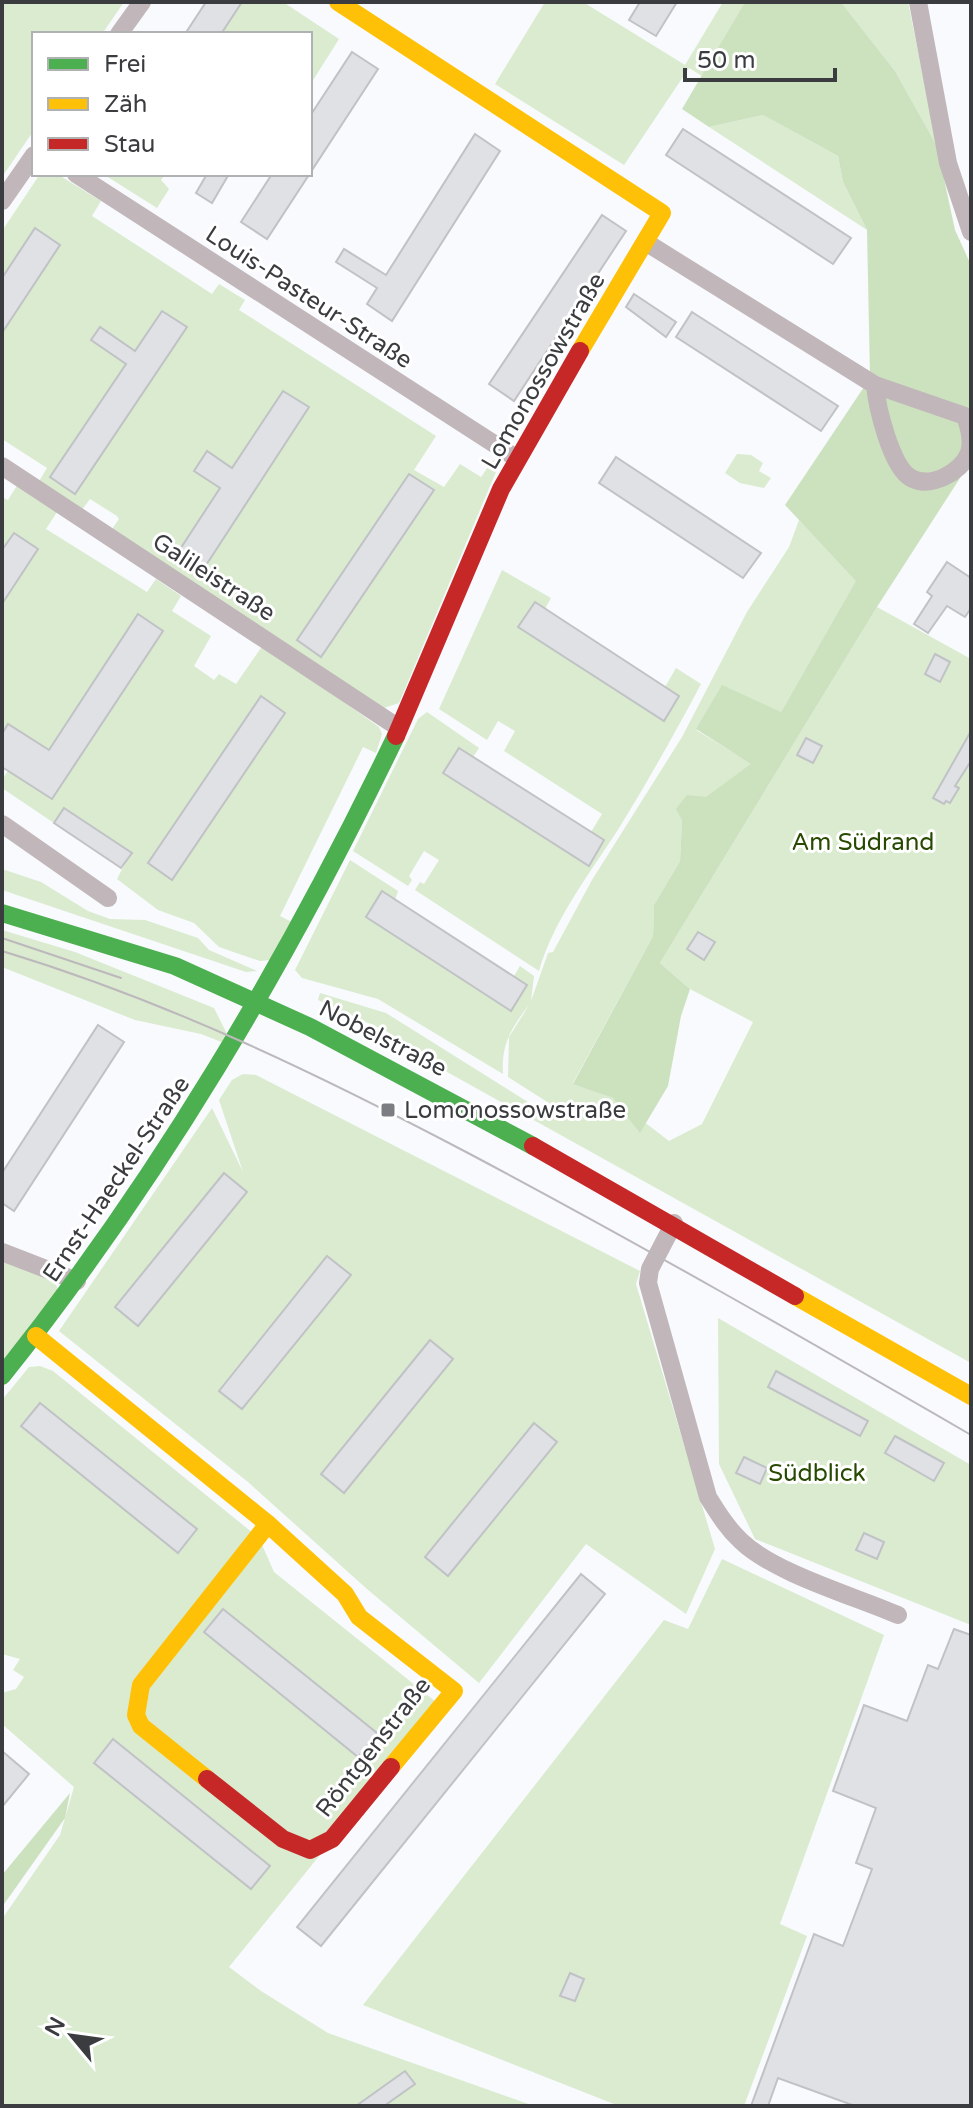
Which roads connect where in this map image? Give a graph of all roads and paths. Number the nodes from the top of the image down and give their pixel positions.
1 (142, 2) edge
2 (338, 2) edge
3 (918, 2) edge
4 (120, 32) edge
5 (32, 158) edge
6 (79, 176) edge
7 (2, 201) edge
8 (971, 232) edge
9 (647, 243) junction
10 (875, 385) junction
11 (516, 458) junction
12 (2, 466) edge
13 (399, 728) junction
14 (2, 824) edge
15 (108, 898) dead end
16 (2, 913) edge
17 (259, 1002) junction
18 (674, 1223) junction
19 (2, 1252) edge
20 (77, 1281) junction
21 (36, 1336) junction
22 (2, 1376) edge
23 (971, 1396) edge
24 (268, 1524) junction
25 (898, 1615) dead end

1 - 4 street
2 - 9 street, Lomonossowstraße
3 - 8 street
5 - 7 street
6 - 11 street, Louis-Pasteur-Straße
9 - 10 street
9 - 11 street, Lomonossowstraße
10 - 10 street
11 - 13 street, Lomonossowstraße
12 - 13 street, Galileistraße
13 - 17 street, Lomonossowstraße
14 - 15 street
16 - 17 street, Nobelstraße
17 - 18 street, Nobelstraße
17 - 20 street, Ernst-Haeckel-Straße
18 - 23 street, Nobelstraße
18 - 25 street
19 - 20 street
20 - 21 street, Ernst-Haeckel-Straße
21 - 22 street, Ernst-Haeckel-Straße
21 - 24 street, Röntgenstraße
24 - 24 street, Röntgenstraße

